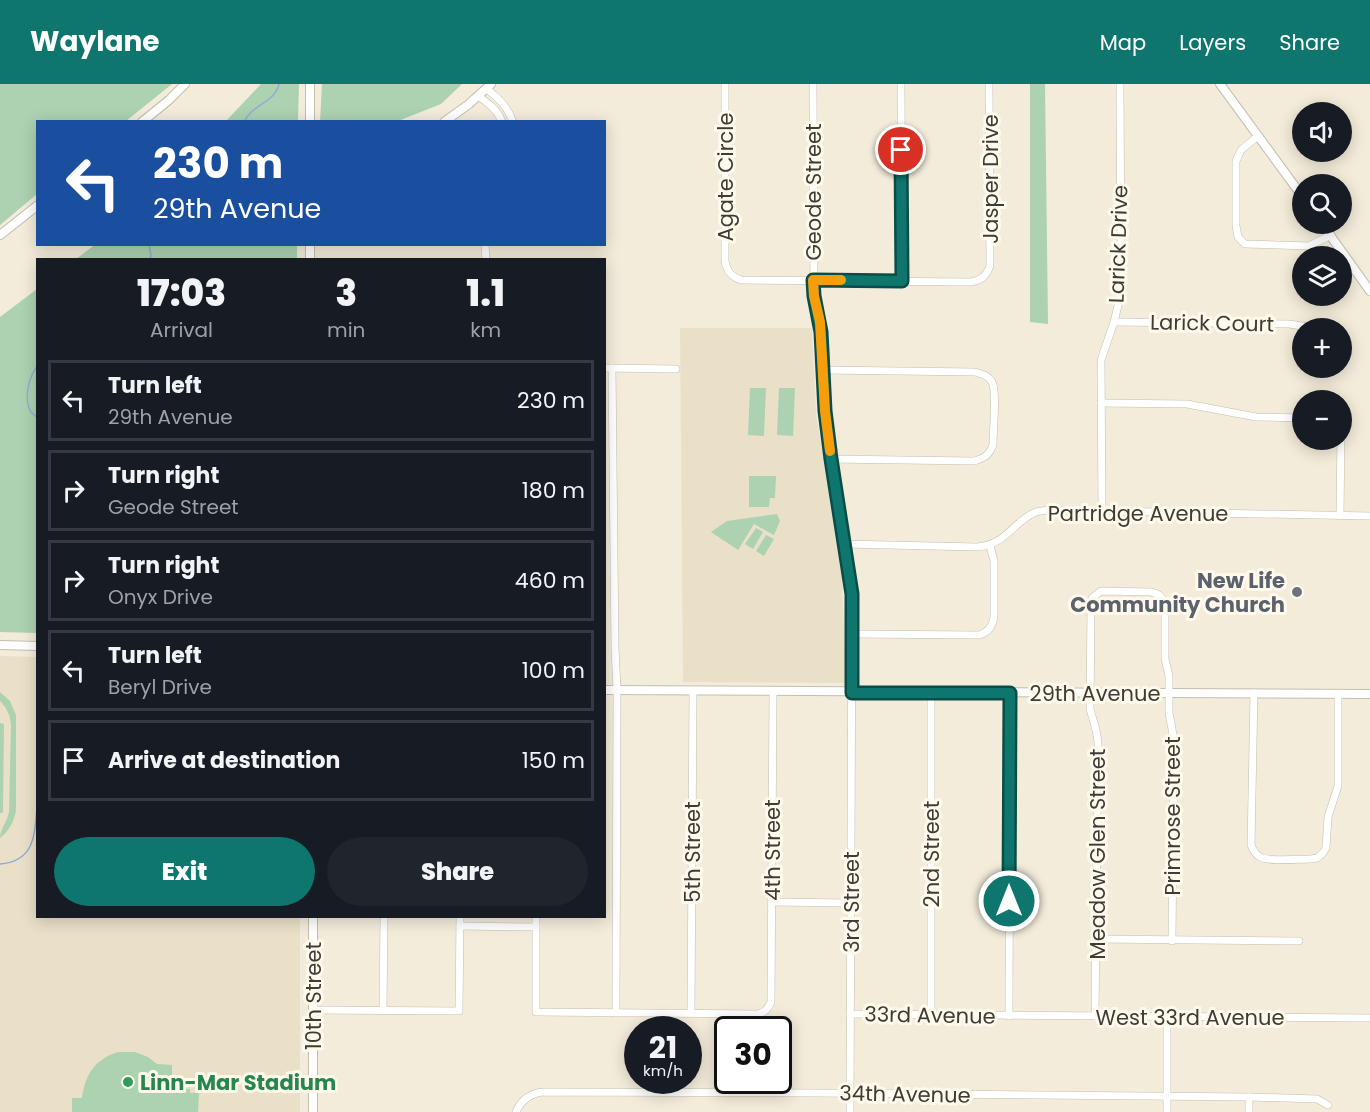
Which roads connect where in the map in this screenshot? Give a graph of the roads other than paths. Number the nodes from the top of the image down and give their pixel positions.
1 (185, 84) edge
2 (310, 84) edge
3 (725, 84) edge
4 (813, 84) edge
5 (901, 84) edge
6 (989, 84) edge
7 (1120, 84) edge
8 (1220, 84) edge
9 (489, 86) edge
10 (478, 96) junction
11 (144, 120) edge
12 (310, 120) edge
13 (447, 120) edge
14 (502, 120) edge
15 (512, 120) edge
16 (1258, 136) junction
17 (1292, 182) edge
18 (36, 207) edge
19 (0, 235) edge
20 (1331, 235) joint
21 (813, 280) junction
22 (902, 281) junction
23 (1370, 291) edge
24 (1114, 322) junction
25 (1292, 324) edge
26 (608, 368) edge
27 (676, 369) dead end
28 (823, 370) junction
29 (1101, 403) junction
30 (1292, 418) edge
31 (1341, 450) edge
32 (831, 459) junction
33 (1102, 510) junction
34 (1340, 516) junction
35 (1370, 516) edge
36 (845, 544) junction
37 (990, 546) junction
38 (852, 634) junction
39 (0, 645) edge
40 (36, 646) edge
41 (606, 690) edge
42 (617, 690) junction
43 (693, 691) junction
44 (773, 692) junction
45 (1090, 692) junction
46 (852, 693) junction
47 (932, 693) junction
48 (1010, 693) junction
49 (1169, 693) junction
50 (1254, 693) junction
51 (1338, 694) junction
52 (1370, 694) edge
53 (772, 902) junction
54 (851, 903) junction
55 (313, 918) edge
56 (384, 918) edge
57 (460, 918) edge
58 (536, 918) edge
59 (460, 926) junction
60 (536, 927) junction
61 (1096, 939) junction
62 (1172, 940) junction
63 (1299, 941) dead end
64 (313, 1010) junction
65 (383, 1011) junction
66 (616, 1013) junction
67 (691, 1013) junction
68 (850, 1014) junction
69 (931, 1015) junction
70 (1009, 1016) junction
71 (1095, 1016) junction
72 (1167, 1017) junction
73 (1370, 1018) edge
74 (850, 1093) junction
75 (1167, 1096) junction
76 (1249, 1097) junction
77 (1328, 1105) dead end
78 (313, 1112) edge
79 (516, 1112) edge
80 (849, 1112) edge
81 (1167, 1112) edge
82 (1249, 1112) edge

1 - 11 street
2 - 12 street
3 - 21 street, Agate Circle
4 - 21 street, Geode Street
5 - 22 street
6 - 22 street, Jasper Drive
7 - 24 street, Larick Drive
8 - 16 street
9 - 10 street
9 - 15 street
10 - 13 street
10 - 14 street
16 - 17 street
16 - 20 street
18 - 19 street
20 - 23 street
21 - 22 street
21 - 28 street, Geode Street
24 - 25 street, Larick Court
24 - 29 street, Larick Drive
26 - 27 street
26 - 42 street
28 - 32 street, Geode Street
28 - 32 street
29 - 30 street
29 - 33 street, Larick Drive
31 - 34 street
32 - 36 street, Geode Street
33 - 34 street, Partridge Avenue
33 - 37 street, Partridge Avenue
34 - 35 street, Partridge Avenue
36 - 37 street
36 - 38 street, Geode Street
37 - 38 street
38 - 46 street, Geode Street
39 - 40 street
41 - 42 street, 29th Avenue
42 - 43 street, 29th Avenue
42 - 66 street
43 - 44 street, 29th Avenue
43 - 67 street, 5th Street
44 - 46 street, 29th Avenue
44 - 53 street, 4th Street
45 - 48 street, 29th Avenue
45 - 49 street, 29th Avenue
45 - 49 street, Meadow Glen Street
45 - 61 street, Meadow Glen Street
46 - 47 street, 29th Avenue
46 - 54 street, 3rd Street
47 - 48 street, 29th Avenue
47 - 69 street, 2nd Street
48 - 70 street
49 - 50 street, 29th Avenue
49 - 62 street, Primrose Street
50 - 51 street, 29th Avenue
50 - 51 street
51 - 52 street, 29th Avenue
53 - 54 street
53 - 67 street, 4th Street
54 - 68 street, 3rd Street
55 - 64 street, 10th Street
56 - 65 street
57 - 59 street
58 - 60 street
59 - 60 street
59 - 65 street
60 - 66 street
61 - 62 street
61 - 71 street, Meadow Glen Street
62 - 63 street
64 - 65 street
64 - 78 street, 10th Street
66 - 67 street
68 - 69 street, 33rd Avenue
68 - 74 street, 3rd Street
69 - 70 street, 33rd Avenue
70 - 71 street, West 33rd Avenue
71 - 72 street, West 33rd Avenue
72 - 73 street, West 33rd Avenue
72 - 75 street
74 - 75 street, 34th Avenue
74 - 79 street, 34th Avenue
74 - 80 street, 3rd Street
75 - 76 street, 34th Avenue
75 - 81 street
76 - 77 street, 34th Avenue
76 - 82 street

